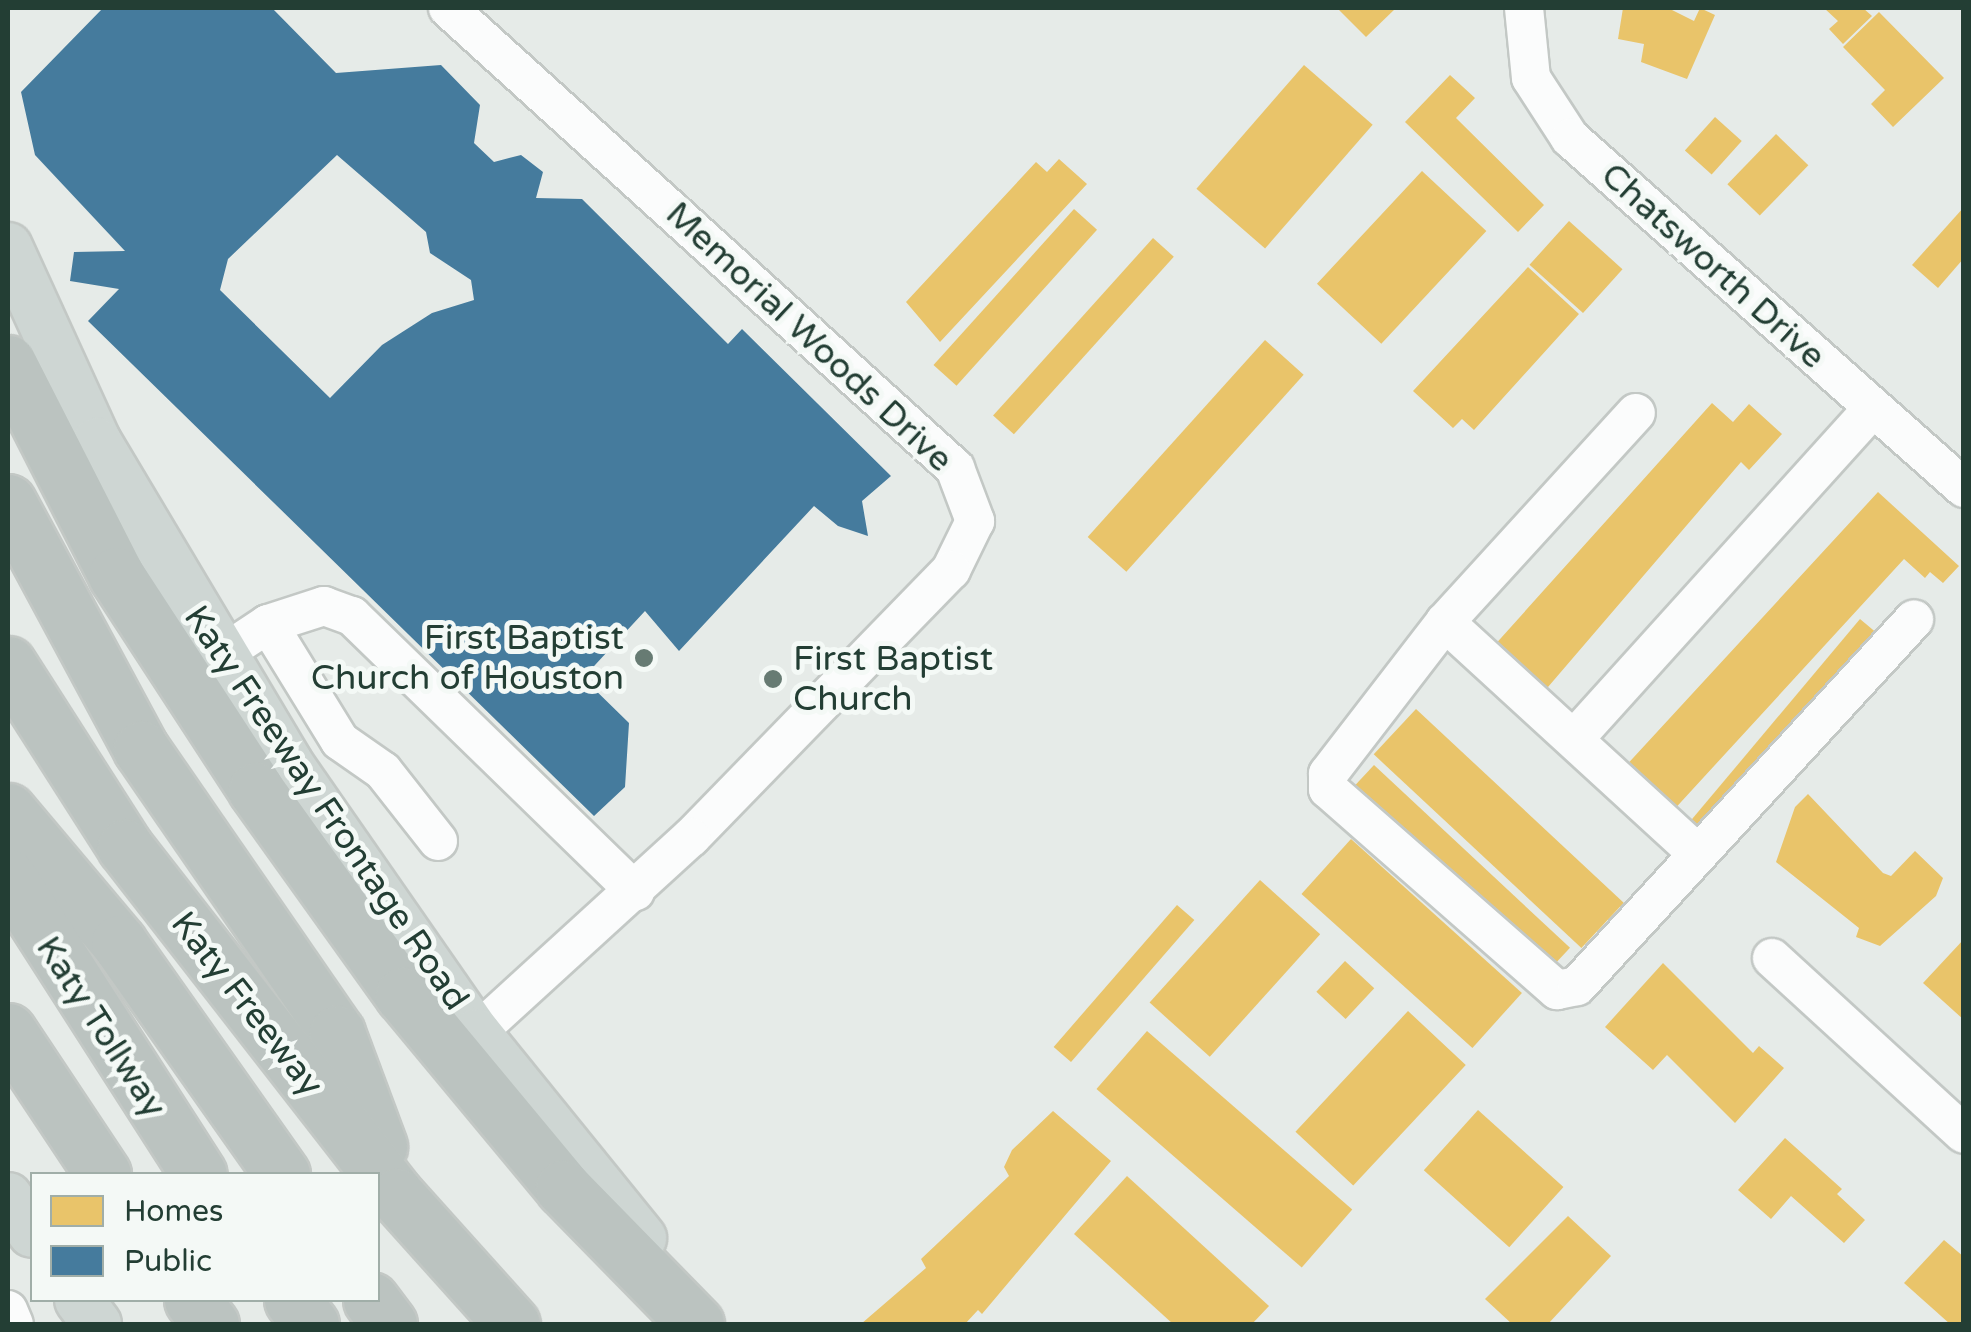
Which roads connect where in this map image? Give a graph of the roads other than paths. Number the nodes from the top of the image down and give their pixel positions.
1 (448, 8) edge
2 (1524, 8) edge
3 (8, 247) edge
4 (8, 362) edge
5 (1872, 410) junction
6 (1636, 413) dead end
7 (1964, 488) edge
8 (8, 502) edge
9 (1914, 620) dead end
10 (1445, 622) junction
11 (268, 624) junction
12 (221, 655) junction
13 (8, 664) edge
14 (1574, 739) junction
15 (8, 811) edge
16 (438, 841) dead end
17 (8, 848) edge
18 (1696, 854) junction
19 (8, 877) edge
20 (634, 891) junction
21 (1772, 958) dead end
22 (8, 1031) edge
23 (476, 1033) junction
24 (1964, 1134) edge
25 (102, 1172) edge
26 (198, 1172) edge
27 (249, 1172) edge
28 (281, 1172) edge
29 (379, 1172) edge
30 (380, 1173) edge
31 (398, 1196) junction
32 (8, 1197) edge
33 (30, 1230) edge
34 (80, 1302) edge
35 (194, 1302) edge
36 (294, 1302) edge
37 (340, 1302) edge
38 (372, 1302) edge
39 (8, 1310) edge
40 (14, 1324) edge
41 (97, 1324) edge
42 (211, 1324) edge
43 (311, 1324) edge
44 (356, 1324) edge
45 (389, 1324) edge
46 (512, 1324) edge
47 (696, 1324) edge
48 (715, 1324) edge

1 - 20 street, Memorial Woods Drive
2 - 5 street, Chatsworth Drive
3 - 12 main road, Katy Freeway Frontage Road
4 - 47 highway
5 - 7 street, Chatsworth Drive
5 - 14 street
6 - 10 street
8 - 31 highway
9 - 18 street
10 - 14 street
10 - 18 street
11 - 12 street
11 - 16 street
11 - 20 street
12 - 23 main road, Katy Freeway Frontage Road
13 - 29 highway, Katy Freeway
14 - 18 street
15 - 28 highway
17 - 27 highway
19 - 26 highway, Katy Tollway
20 - 23 street, Memorial Woods Drive
21 - 24 street
22 - 25 highway
23 - 48 main road, Katy Freeway Frontage Road
30 - 31 highway, Katy Freeway
31 - 46 highway, Katy Freeway
32 - 33 main road
34 - 41 main road
35 - 42 highway
36 - 43 highway
37 - 44 highway
38 - 45 highway
39 - 40 street

